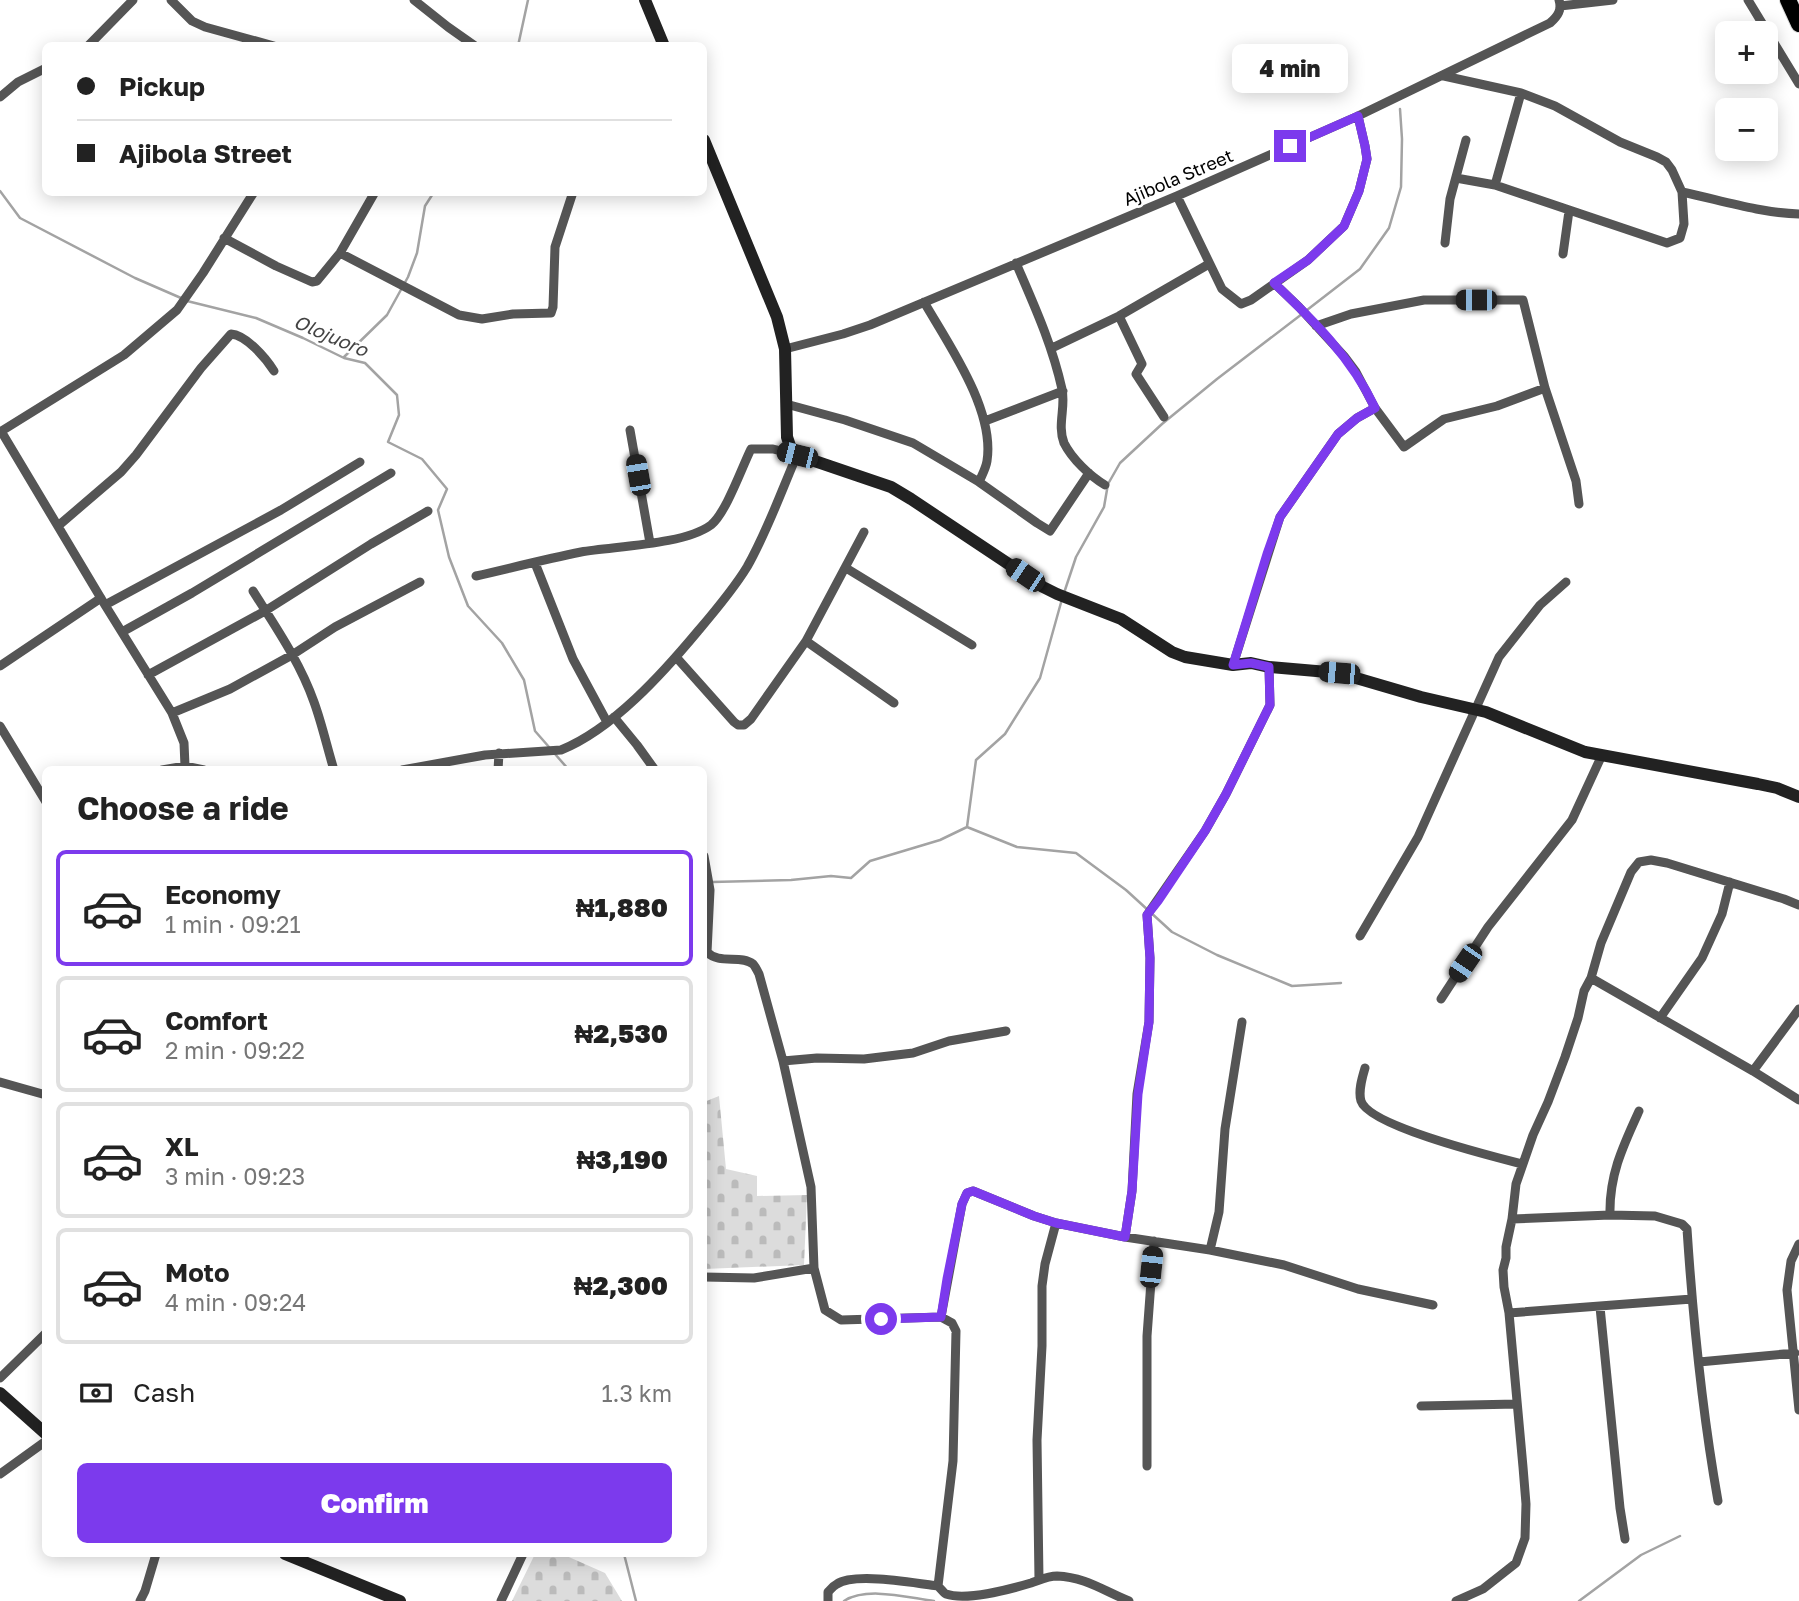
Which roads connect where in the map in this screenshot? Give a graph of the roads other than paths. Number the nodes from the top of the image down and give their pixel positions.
1 (133, 0) edge
2 (171, 0) edge
3 (414, 0) edge
4 (645, 0) edge
5 (1614, 0) edge
6 (1748, 0) edge
7 (1788, 0) edge
8 (1559, 3) edge
9 (1799, 24) edge
10 (233, 41) edge
11 (92, 42) edge
12 (469, 42) edge
13 (662, 42) edge
14 (42, 70) edge
15 (1443, 76) junction
16 (1799, 84) edge
17 (1521, 93) junction
18 (0, 97) edge
19 (1358, 116) junction
20 (1466, 140) dead end
21 (707, 151) edge
22 (1455, 178) junction
23 (1495, 185) junction
24 (1682, 192) junction
25 (251, 196) edge
26 (373, 196) edge
27 (572, 196) edge
28 (1177, 196) junction
29 (1569, 211) junction
30 (1799, 214) edge
31 (224, 238) junction
32 (1445, 243) dead end
33 (341, 253) junction
34 (1563, 254) dead end
35 (1016, 263) junction
36 (1209, 264) junction
37 (1274, 283) junction
38 (924, 302) junction
39 (1119, 316) junction
40 (1316, 326) junction
41 (1052, 348) junction
42 (785, 349) junction
43 (274, 371) dead end
44 (1545, 388) junction
45 (1063, 391) junction
46 (786, 404) junction
47 (1375, 408) junction
48 (1164, 417) dead end
49 (985, 421) junction
50 (629, 430) dead end
51 (1, 431) edge
52 (797, 455) junction
53 (360, 462) dead end
54 (391, 473) dead end
55 (1089, 473) junction
56 (979, 482) junction
57 (1105, 485) dead end
58 (1579, 504) dead end
59 (428, 511) dead end
60 (58, 526) junction
61 (864, 532) dead end
62 (650, 543) junction
63 (535, 564) junction
64 (846, 568) junction
65 (476, 576) dead end
66 (420, 582) dead end
67 (1566, 582) dead end
68 (253, 591) dead end
69 (103, 602) junction
70 (265, 611) junction
71 (122, 632) junction
72 (806, 641) junction
73 (972, 645) dead end
74 (292, 655) junction
75 (676, 657) junction
76 (1233, 665) junction
77 (0, 666) edge
78 (1269, 667) junction
79 (148, 675) junction
80 (894, 703) dead end
81 (1476, 709) junction
82 (172, 713) junction
83 (610, 720) junction
84 (0, 726) edge
85 (499, 753) junction
86 (1602, 755) junction
87 (185, 766) edge
88 (333, 766) edge
89 (425, 766) edge
90 (498, 766) edge
91 (652, 766) edge
92 (42, 795) edge
93 (1799, 797) edge
94 (707, 869) edge
95 (1730, 882) junction
96 (1799, 905) edge
97 (1360, 936) dead end
98 (1591, 978) junction
99 (1441, 999) dead end
100 (1799, 1009) edge
101 (1660, 1018) junction
102 (1242, 1022) dead end
103 (1006, 1031) dead end
104 (783, 1061) junction
105 (1365, 1068) dead end
106 (1753, 1071) junction
107 (0, 1082) edge
108 (42, 1094) edge
109 (1799, 1100) edge
110 (1639, 1111) dead end
111 (1522, 1164) junction
112 (1610, 1215) junction
113 (1512, 1219) junction
114 (1056, 1223) junction
115 (1125, 1237) junction
116 (1154, 1241) junction
117 (1799, 1244) edge
118 (1210, 1250) junction
119 (814, 1268) junction
120 (707, 1277) edge
121 (1692, 1299) junction
122 (1433, 1306) dead end
123 (1600, 1307) junction
124 (1509, 1313) junction
125 (941, 1317) junction
126 (1795, 1318) edge
127 (42, 1337) edge
128 (1795, 1353) junction
129 (1699, 1362) junction
130 (0, 1378) edge
131 (0, 1393) edge
132 (1517, 1404) junction
133 (1421, 1406) dead end
134 (1799, 1410) edge
135 (42, 1430) edge
136 (42, 1444) edge
137 (1147, 1466) dead end
138 (0, 1474) edge
139 (1718, 1501) dead end
140 (1625, 1539) dead end
141 (155, 1557) edge
142 (292, 1557) edge
143 (522, 1557) edge
144 (1039, 1580) junction
145 (939, 1586) junction
146 (140, 1601) edge
147 (400, 1601) edge
148 (500, 1601) edge
149 (828, 1601) edge
150 (1129, 1601) edge
151 (1456, 1601) edge

1 - 11 street
2 - 10 street
3 - 12 street
4 - 13 street
5 - 8 street
6 - 16 street
7 - 9 highway
8 - 15 street, Ajibola Street
14 - 18 street
15 - 17 street
15 - 19 street, Ajibola Street
17 - 23 street
17 - 24 street
19 - 28 street, Ajibola Street
19 - 37 street
20 - 22 street
21 - 42 street
22 - 23 street
22 - 32 street
23 - 29 street
24 - 29 street
24 - 30 street
25 - 31 street
26 - 33 street
27 - 33 street
28 - 35 street, Ajibola Street
28 - 36 street
29 - 34 street
31 - 33 street
31 - 51 street
35 - 38 street, Ajibola Street
35 - 41 street
36 - 37 street
36 - 39 street
37 - 40 street
38 - 42 street, Ajibola Street
38 - 49 street
39 - 41 street
39 - 48 street
40 - 44 street
40 - 47 street
41 - 45 street
42 - 46 street
43 - 60 street
44 - 47 street
44 - 58 street
45 - 49 street
45 - 55 street
46 - 52 street
46 - 56 street
47 - 76 street
49 - 56 street
50 - 62 street
51 - 60 street
52 - 62 street
52 - 75 street
52 - 76 street
53 - 69 street
54 - 71 street
55 - 56 street
55 - 57 street
59 - 70 street
60 - 69 street
61 - 64 street
62 - 63 street
63 - 65 street
63 - 83 street
64 - 72 street
64 - 73 street
66 - 74 street
67 - 81 street
68 - 70 street
69 - 71 street
69 - 77 street
70 - 74 street
70 - 79 street
71 - 79 street
72 - 75 street
72 - 80 street
74 - 82 street
74 - 88 street
75 - 83 street
76 - 78 street
78 - 81 street
78 - 115 street
79 - 82 street
81 - 86 street
81 - 97 street
82 - 87 street
83 - 85 street
83 - 91 street
84 - 92 street
85 - 89 street
85 - 90 street
86 - 93 street
86 - 99 street
94 - 104 street
95 - 96 street
95 - 98 street
95 - 101 street
98 - 101 street
98 - 111 street
100 - 106 street
101 - 106 street
102 - 118 street
103 - 104 street
104 - 119 street
105 - 111 street
106 - 109 street
107 - 108 street
110 - 112 street
111 - 113 street
112 - 113 street
112 - 121 street
113 - 124 street
114 - 115 street
114 - 125 street
114 - 144 street
115 - 116 street
116 - 118 street
116 - 137 street
117 - 126 street
118 - 122 street
119 - 120 street
119 - 125 street
121 - 123 street
121 - 129 street
123 - 124 street
123 - 140 street
124 - 132 street
125 - 145 street
126 - 128 street
127 - 130 street
128 - 129 street
128 - 134 street
129 - 139 street
131 - 135 street
132 - 133 street
132 - 151 street
136 - 138 street
141 - 146 street
142 - 147 street
143 - 148 street
144 - 145 street
144 - 150 street
145 - 149 street

